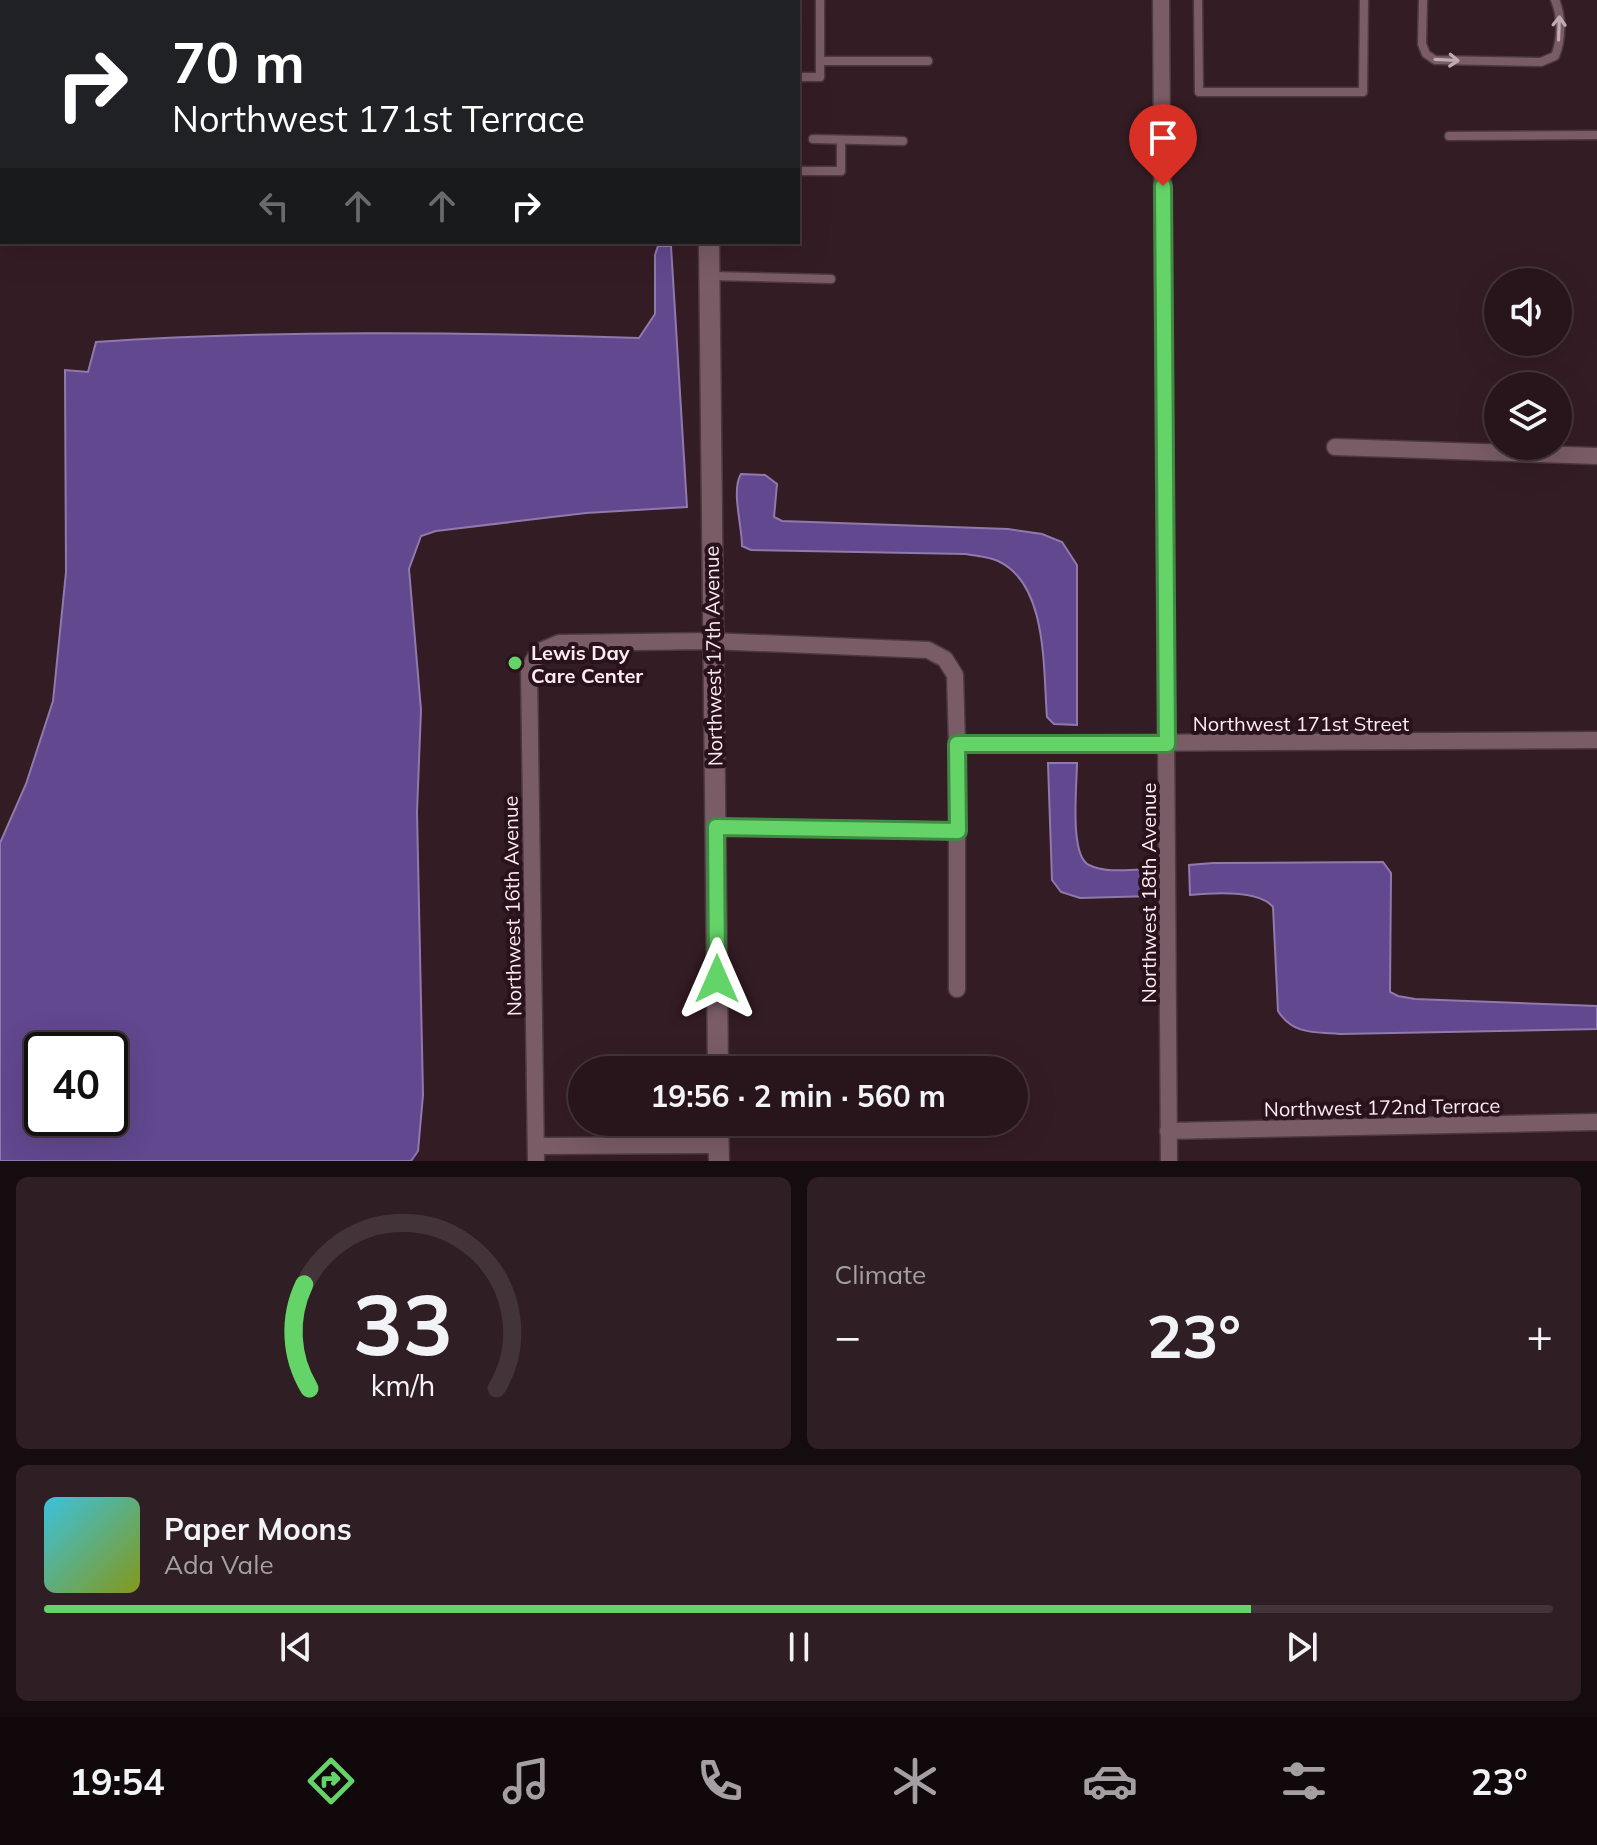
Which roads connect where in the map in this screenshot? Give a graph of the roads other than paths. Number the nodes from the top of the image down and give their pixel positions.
1 (820, 0) edge
2 (1161, 0) edge
3 (1198, 0) edge
4 (1364, 0) edge
5 (1423, 0) edge
6 (1555, 0) edge
7 (820, 61) junction
8 (928, 61) dead end
9 (800, 77) edge
10 (1597, 135) edge
11 (1449, 136) dead end
12 (813, 139) dead end
13 (841, 140) junction
14 (903, 141) dead end
15 (800, 171) edge
16 (709, 244) edge
17 (709, 276) junction
18 (831, 279) dead end
19 (1335, 447) dead end
20 (1597, 456) edge
21 (711, 641) junction
22 (1597, 740) edge
23 (957, 744) junction
24 (1167, 744) junction
25 (716, 827) junction
26 (958, 831) junction
27 (957, 989) dead end
28 (718, 1056) edge
29 (1597, 1122) edge
30 (1168, 1131) junction
31 (718, 1153) edge
32 (536, 1154) edge
33 (1169, 1161) edge

1 - 7 lane
2 - 24 street, Northwest 18th Avenue
3 - 4 lane
5 -> 6 lane
7 - 8 lane
7 - 9 lane
10 - 11 lane
12 - 13 lane
13 - 14 lane
13 - 15 lane
16 - 17 street, Northwest 17th Avenue
17 - 18 lane
17 - 21 street, Northwest 17th Avenue
19 - 20 street
21 - 23 street
21 - 25 street, Northwest 17th Avenue
21 - 32 street, Northwest 16th Avenue
22 - 24 street, Northwest 171st Street
23 - 24 street, Northwest 171st Street
23 - 26 street
24 - 30 street, Northwest 18th Avenue
25 - 26 street
25 - 28 street, Northwest 17th Avenue
26 - 27 street
29 - 30 street, Northwest 172nd Terrace
30 - 33 street, Northwest 18th Avenue
31 - 32 street

